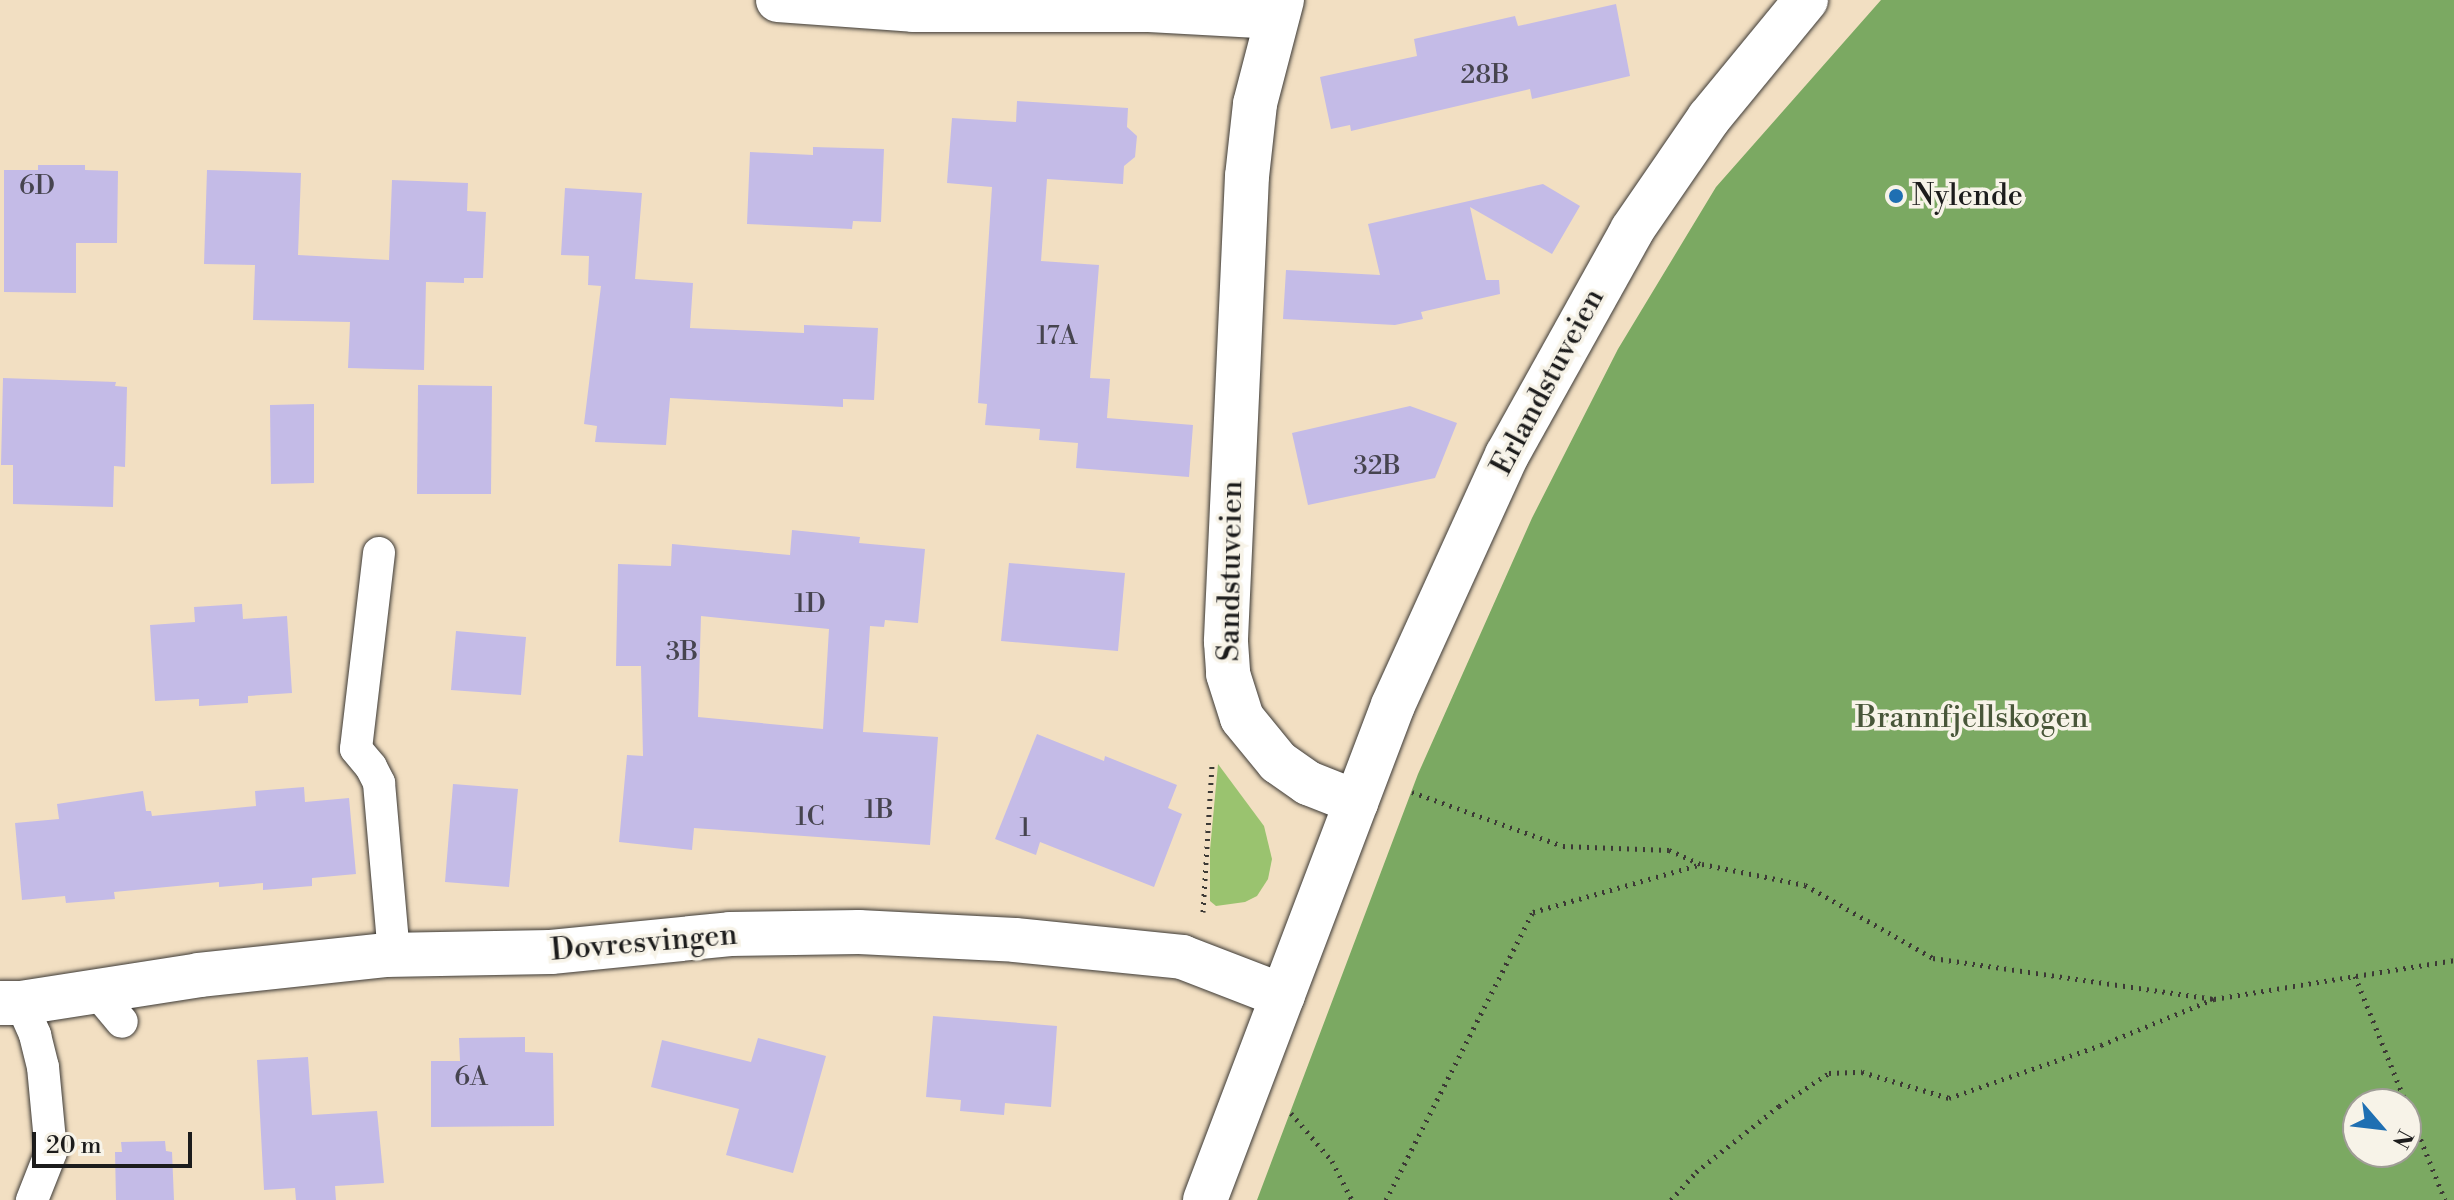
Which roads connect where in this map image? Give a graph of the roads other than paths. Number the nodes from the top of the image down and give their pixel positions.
1 (778, 0) edge
2 (1806, 0) edge
3 (1279, 9) edge
4 (379, 553) dead end
5 (1362, 786) junction
6 (394, 955) junction
7 (1283, 996) junction
8 (10, 1003) edge
9 (32, 1200) edge
10 (1205, 1200) edge

1 - 3 street
2 - 5 street, Erlandstuveien
3 - 5 street, Sandstuveien
4 - 6 lane
5 - 7 street
6 - 7 street, Dovresvingen
6 - 8 street, Dovresvingen
7 - 10 street
8 - 9 lane

